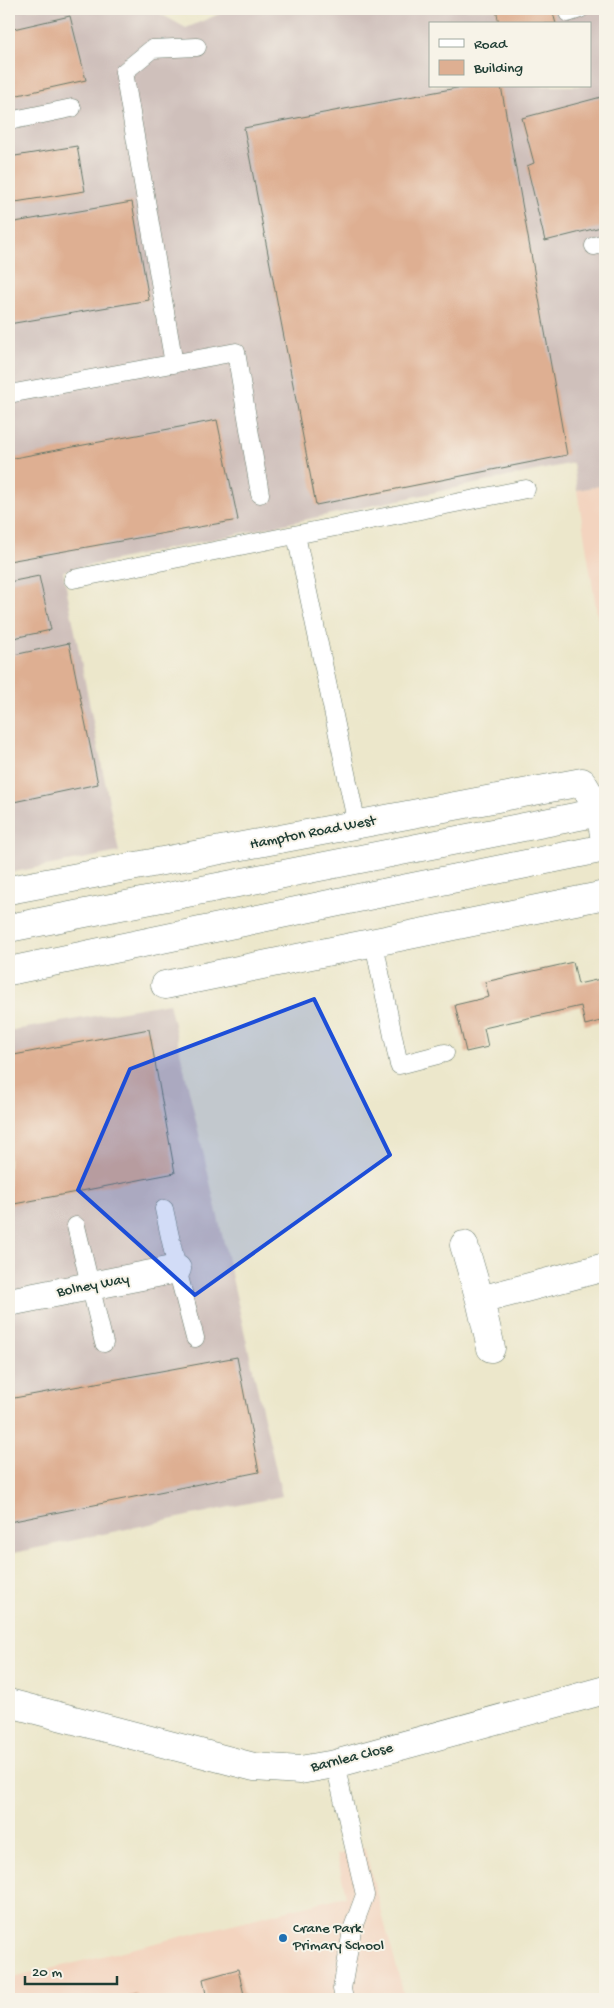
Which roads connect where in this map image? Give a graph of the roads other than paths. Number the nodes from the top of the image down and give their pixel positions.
1 (197, 46) dead end
2 (72, 108) dead end
3 (9, 121) edge
4 (174, 364) junction
5 (9, 394) edge
6 (526, 489) dead end
7 (260, 494) dead end
8 (296, 535) junction
9 (73, 579) dead end
10 (603, 811) edge
11 (358, 825) junction
12 (605, 840) edge
13 (605, 848) edge
14 (9, 890) edge
15 (605, 895) edge
16 (9, 928) edge
17 (374, 944) junction
18 (9, 971) edge
19 (165, 985) dead end
20 (445, 1053) dead end
21 (164, 1209) dead end
22 (76, 1226) dead end
23 (464, 1245) dead end
24 (605, 1268) edge
25 (177, 1269) junction
26 (90, 1286) junction
27 (480, 1300) junction
28 (9, 1302) edge
29 (194, 1338) dead end
30 (104, 1343) dead end
31 (491, 1348) dead end
32 (605, 1690) edge
33 (9, 1702) edge
34 (335, 1764) junction
35 (344, 1999) edge

1 - 4 lane
2 - 3 lane
4 - 5 lane
4 - 7 lane
6 - 8 lane
8 - 9 lane
8 - 11 lane
10 - 11 street, Hampton Road West
10 - 12 street
10 - 16 street
11 - 14 street, Hampton Road West
13 - 18 street
15 - 17 street
17 - 19 street
17 - 20 lane
21 - 25 lane
22 - 26 lane
23 - 27 street
24 - 27 street
25 - 26 street, Bolney Way
25 - 29 lane
26 - 28 street, Bolney Way
26 - 30 lane
27 - 31 street
32 - 34 street, Barnlea Close
33 - 34 street, Barnlea Close
34 - 35 lane

